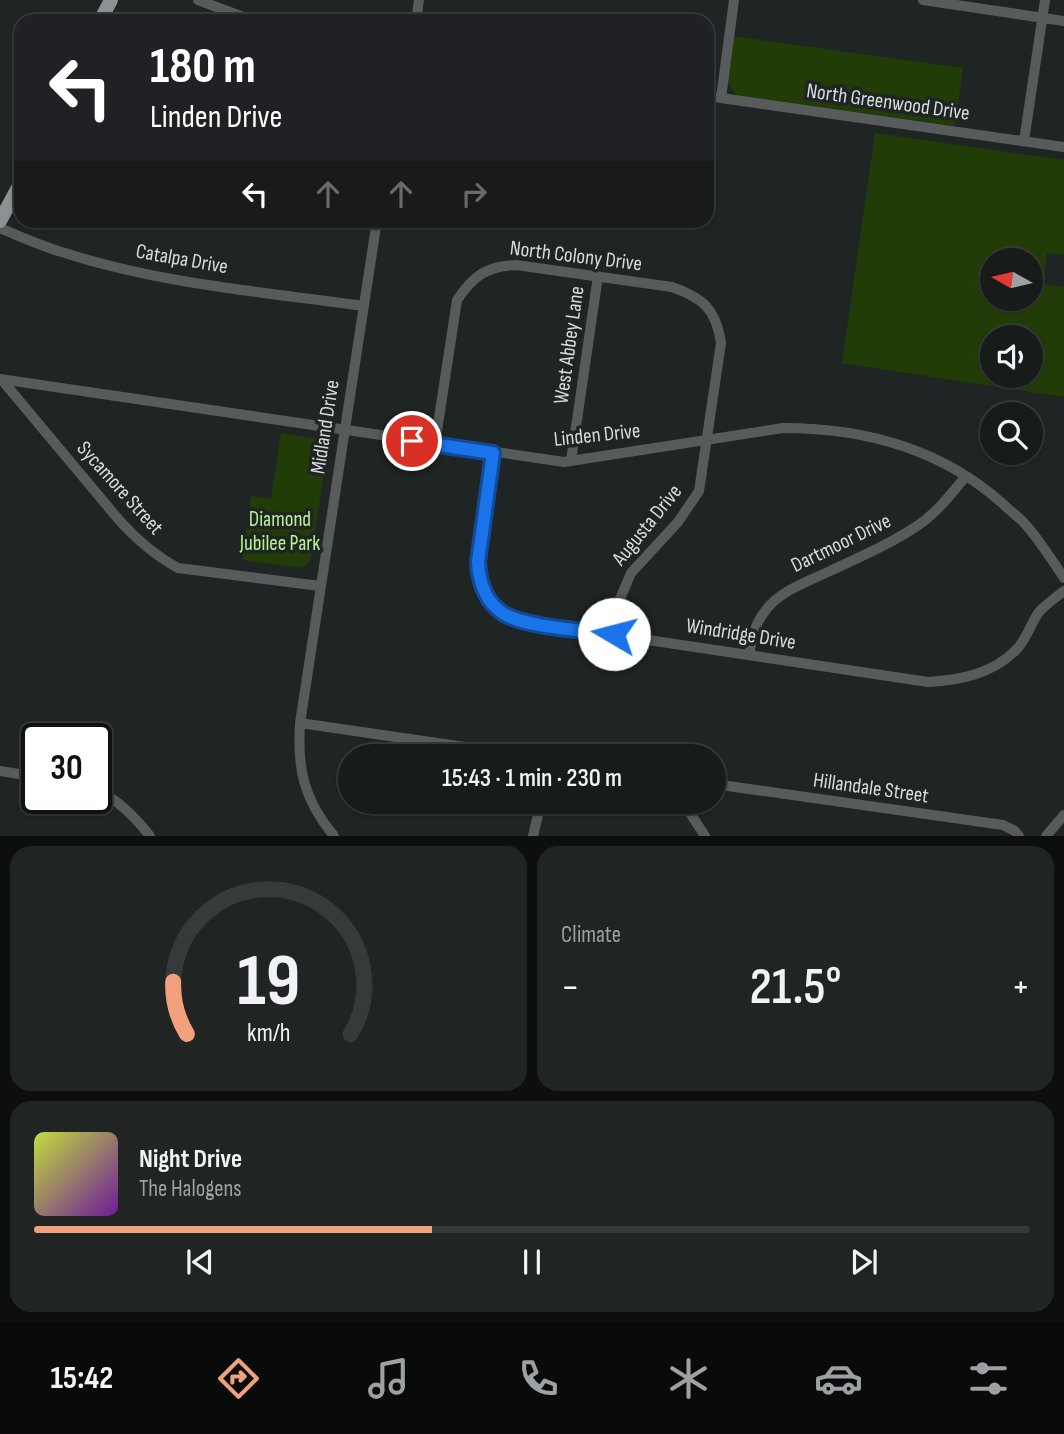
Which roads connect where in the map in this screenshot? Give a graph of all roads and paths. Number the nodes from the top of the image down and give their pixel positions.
1 (198, 0) edge
2 (734, 0) edge
3 (923, 0) edge
4 (1045, 0) edge
5 (235, 14) edge
6 (1042, 18) junction
7 (1064, 21) edge
8 (714, 98) edge
9 (721, 99) junction
10 (1024, 141) junction
11 (1064, 147) edge
12 (14, 195) edge
13 (0, 221) edge
14 (0, 228) edge
15 (376, 228) edge
16 (598, 276) junction
17 (364, 306) junction
18 (1, 379) edge
19 (344, 431) junction
20 (708, 440) junction
21 (435, 444) junction
22 (493, 453) junction
23 (571, 461) junction
24 (966, 476) junction
25 (1064, 578) edge
26 (320, 586) junction
27 (1064, 591) edge
28 (614, 634) junction
29 (749, 655) junction
30 (300, 723) junction
31 (444, 744) edge
32 (0, 772) edge
33 (21, 775) edge
34 (726, 786) edge
35 (112, 797) edge
36 (538, 814) edge
37 (692, 814) edge
38 (1064, 816) edge
39 (150, 835) edge
40 (334, 835) edge
41 (533, 835) edge
42 (705, 835) edge
43 (1019, 835) edge
44 (1046, 835) edge

1 - 5 street
2 - 9 street
3 - 6 street
4 - 6 street
6 - 7 street
6 - 10 street
8 - 9 street, North Greenwood Drive
9 - 10 street, North Greenwood Drive
10 - 11 street, North Greenwood Drive
12 - 13 main road
14 - 17 street, Catalpa Drive
15 - 17 street, Midland Drive
16 - 20 street, North Colony Drive
16 - 21 street, North Colony Drive
16 - 23 street, West Abbey Lane
17 - 19 street, Midland Drive
18 - 19 street, Linden Drive
18 - 26 street, Sycamore Street
19 - 21 street, Linden Drive
19 - 26 street, Midland Drive
20 - 23 street, Linden Drive
20 - 24 street, Linden Drive
20 - 28 street, Augusta Drive
21 - 22 street, Linden Drive
22 - 23 street, Linden Drive
22 - 28 street, Windridge Drive
24 - 25 street, Linden Drive
24 - 29 street, Dartmoor Drive
26 - 30 street, Midland Drive
27 - 29 street, Windridge Drive
28 - 29 street, Windridge Drive
30 - 31 street
30 - 40 street, Midland Drive
32 - 33 street
34 - 43 street, Hillandale Street
35 - 39 street
36 - 41 street
37 - 42 street
38 - 44 street

